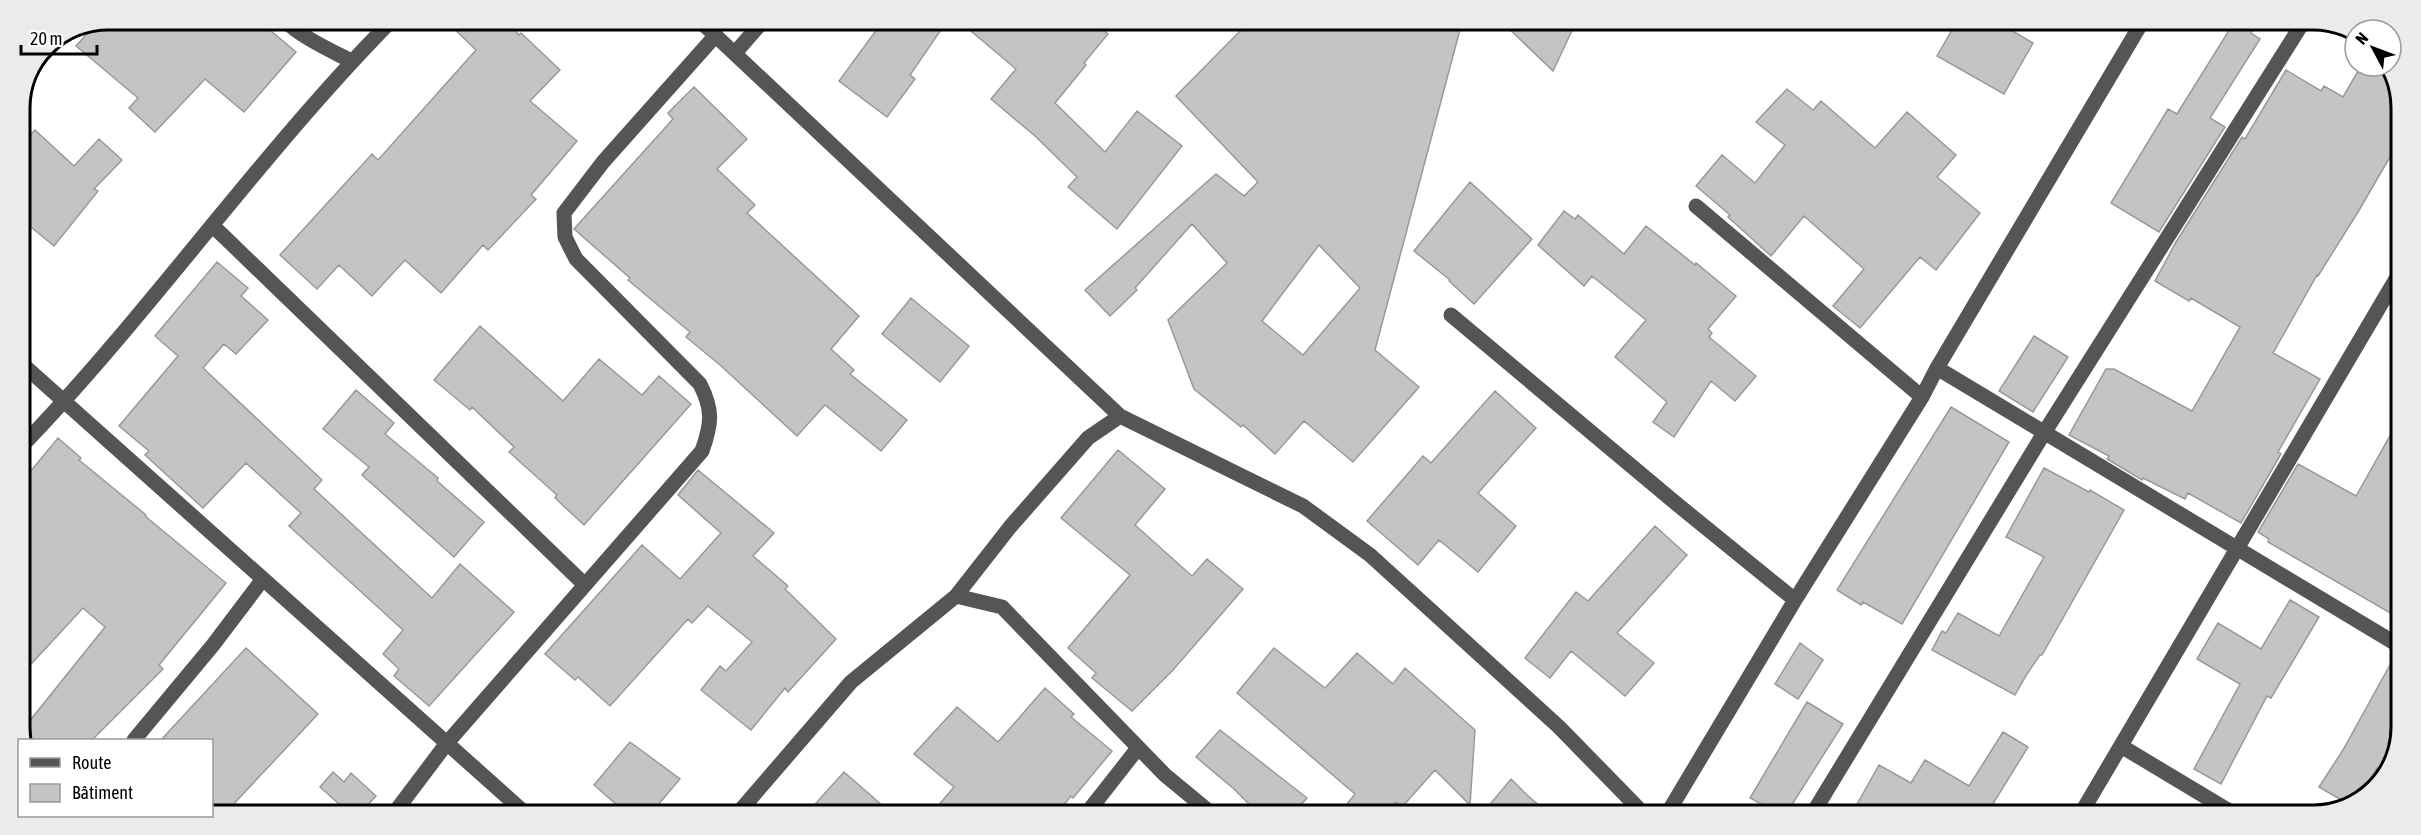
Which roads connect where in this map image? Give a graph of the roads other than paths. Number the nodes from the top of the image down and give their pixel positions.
1 (295, 30) edge
2 (382, 30) edge
3 (710, 30) edge
4 (755, 30) edge
5 (2137, 30) edge
6 (2298, 30) edge
7 (716, 35) junction
8 (735, 53) junction
9 (351, 61) junction
10 (1696, 206) dead end
11 (212, 225) junction
12 (2391, 287) edge
13 (1451, 315) dead end
14 (1937, 368) junction
15 (30, 371) edge
16 (1922, 398) junction
17 (65, 401) junction
18 (1120, 416) junction
19 (2044, 433) junction
20 (30, 437) edge
21 (2237, 549) junction
22 (263, 579) junction
23 (585, 585) junction
24 (956, 596) junction
25 (1795, 600) junction
26 (2391, 641) edge
27 (136, 739) edge
28 (447, 743) junction
29 (2121, 747) junction
30 (1138, 748) junction
31 (399, 805) edge
32 (516, 805) edge
33 (745, 805) edge
34 (1093, 805) edge
35 (1201, 805) edge
36 (1635, 805) edge
37 (1671, 805) edge
38 (1818, 805) edge
39 (2086, 805) edge
40 (2219, 805) edge

1 - 9 street
2 - 9 street
3 - 7 street
4 - 8 street
5 - 14 street
6 - 19 street
7 - 8 street
7 - 23 street
8 - 18 street
9 - 11 street
10 - 16 street
11 - 17 street
11 - 23 street
12 - 21 street
13 - 25 street
14 - 16 street
14 - 19 street
15 - 17 street
16 - 25 street
17 - 20 street
17 - 22 street
18 - 24 street
18 - 36 street
19 - 21 street
19 - 38 street
21 - 26 street
21 - 29 street
22 - 27 street
22 - 28 street
23 - 28 street
24 - 30 street
24 - 33 street
25 - 37 street
28 - 31 street
28 - 32 street
29 - 39 street
29 - 40 street
30 - 34 street
30 - 35 street

